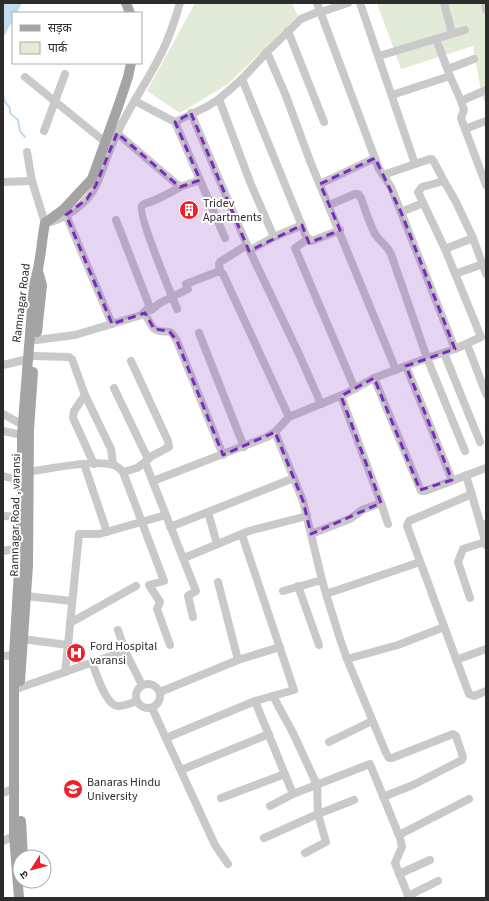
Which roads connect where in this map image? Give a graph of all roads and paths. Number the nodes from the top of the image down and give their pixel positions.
1 (180, 3) edge
2 (348, 3) edge
3 (360, 3) edge
4 (444, 3) edge
5 (485, 3) edge
6 (319, 9) edge
7 (486, 9) edge
8 (465, 30) dead end
9 (288, 31) junction
10 (452, 33) junction
11 (436, 39) junction
12 (266, 52) junction
13 (379, 56) junction
14 (474, 59) dead end
15 (131, 64) edge
16 (449, 73) junction
17 (64, 74) dead end
18 (25, 77) dead end
19 (242, 79) junction
20 (486, 90) edge
21 (392, 95) junction
22 (219, 99) junction
23 (55, 100) junction
24 (135, 101) junction
25 (461, 101) junction
26 (191, 114) junction
27 (486, 121) edge
28 (175, 122) junction
29 (324, 122) dead end
30 (465, 129) junction
31 (44, 131) dead end
32 (117, 133) junction
33 (105, 142) junction
34 (27, 152) dead end
35 (375, 158) junction
36 (415, 164) junction
37 (383, 175) junction
38 (200, 180) junction
39 (32, 181) junction
40 (444, 181) junction
41 (3, 182) edge
42 (320, 184) junction
43 (486, 185) edge
44 (180, 187) junction
45 (422, 203) junction
46 (329, 205) junction
47 (401, 212) junction
48 (66, 215) junction
49 (116, 220) dead end
50 (45, 223) junction
51 (302, 225) junction
52 (340, 230) junction
53 (274, 237) junction
54 (225, 238) dead end
55 (473, 238) junction
56 (308, 239) junction
57 (248, 248) junction
58 (445, 249) junction
59 (483, 264) junction
60 (38, 271) junction
61 (220, 272) junction
62 (455, 274) junction
63 (486, 274) edge
64 (172, 296) junction
65 (177, 309) dead end
66 (147, 312) junction
67 (112, 324) junction
68 (199, 333) dead end
69 (483, 336) edge
70 (36, 340) junction
71 (467, 344) junction
72 (455, 349) junction
73 (444, 353) junction
74 (31, 358) junction
75 (428, 358) junction
76 (131, 361) dead end
77 (3, 365) edge
78 (406, 366) junction
79 (396, 370) junction
80 (374, 378) junction
81 (114, 388) dead end
82 (355, 389) junction
83 (486, 394) edge
84 (85, 395) junction
85 (340, 396) junction
86 (321, 404) junction
87 (3, 414) edge
88 (289, 417) junction
89 (22, 430) junction
90 (3, 431) edge
91 (275, 432) junction
92 (480, 442) dead end
93 (244, 447) junction
94 (465, 451) dead end
95 (223, 455) junction
96 (146, 461) junction
97 (84, 464) junction
98 (94, 464) junction
99 (113, 464) junction
100 (486, 468) edge
101 (28, 472) junction
102 (123, 472) junction
103 (466, 475) junction
104 (3, 476) edge
105 (294, 478) junction
106 (452, 480) junction
107 (22, 481) junction
108 (153, 482) junction
109 (472, 494) junction
110 (381, 503) junction
111 (208, 512) junction
112 (166, 515) junction
113 (3, 516) edge
114 (307, 516) junction
115 (20, 517) junction
116 (141, 521) junction
117 (388, 524) dead end
118 (484, 525) edge
119 (170, 527) junction
120 (106, 532) junction
121 (242, 534) junction
122 (311, 534) junction
123 (217, 544) junction
124 (486, 544) edge
125 (19, 548) junction
126 (3, 551) edge
127 (184, 558) junction
128 (420, 562) junction
129 (322, 580) junction
130 (218, 582) dead end
131 (136, 586) dead end
132 (298, 586) junction
133 (283, 591) dead end
134 (326, 594) junction
135 (26, 596) junction
136 (470, 598) dead end
137 (72, 601) junction
138 (192, 617) dead end
139 (70, 623) junction
140 (444, 627) junction
141 (118, 630) dead end
142 (22, 639) junction
143 (68, 645) junction
144 (170, 645) dead end
145 (319, 645) dead end
146 (280, 646) junction
147 (486, 648) edge
148 (125, 651) junction
149 (14, 655) junction
150 (3, 656) edge
151 (348, 659) junction
152 (238, 660) junction
153 (456, 660) junction
154 (92, 662) junction
155 (65, 672) junction
156 (142, 685) junction
157 (16, 688) junction
158 (486, 691) edge
159 (160, 692) junction
160 (273, 696) junction
161 (137, 701) junction
162 (255, 701) junction
163 (152, 708) junction
164 (372, 721) junction
165 (269, 734) junction
166 (166, 738) junction
167 (329, 742) dead end
168 (181, 770) junction
169 (285, 774) junction
170 (317, 785) junction
171 (14, 788) junction
172 (3, 793) edge
173 (293, 794) junction
174 (383, 797) junction
175 (221, 798) dead end
176 (469, 799) dead end
177 (354, 800) dead end
178 (270, 806) dead end
179 (318, 814) junction
180 (399, 835) junction
181 (14, 836) junction
182 (264, 838) dead end
183 (3, 841) edge
184 (23, 849) edge
185 (305, 853) dead end
186 (430, 860) dead end
187 (228, 864) dead end
188 (399, 874) junction
189 (438, 881) dead end
190 (409, 897) edge
191 (18, 898) edge

1 - 24 street
2 - 6 street
3 - 13 street
4 - 10 street
5 - 7 street
6 - 9 street
6 - 35 street
8 - 10 street
9 - 12 street
9 - 29 street
10 - 11 street
11 - 13 street
11 - 16 street
12 - 19 street
12 - 42 street
13 - 21 street
14 - 16 street
15 - 33 main road
16 - 21 street
16 - 25 street
17 - 23 street
18 - 23 street
19 - 22 street
19 - 51 street
20 - 25 street
21 - 36 street
22 - 26 street
22 - 53 street
23 - 31 street
23 - 33 street
24 - 28 street
24 - 32 street
25 - 30 street
26 - 28 street
26 - 57 street
27 - 30 street
28 - 38 street
30 - 43 street
32 - 44 street
32 - 48 street
33 - 50 main road
34 - 39 street
35 - 37 street
35 - 42 street
36 - 37 street
36 - 40 street
37 - 47 street
38 - 44 street
38 - 54 street
39 - 41 street
39 - 50 street
40 - 45 street
40 - 55 street
42 - 46 street
44 - 64 street
45 - 47 street
45 - 58 street
46 - 52 street
46 - 75 street
47 - 72 street
48 - 50 street
48 - 67 street
49 - 66 street
50 - 60 main road, Ramnagar Road
51 - 53 street
51 - 56 street
52 - 56 street
52 - 79 street
53 - 57 street
55 - 58 street
55 - 59 street
56 - 82 street
57 - 61 street
57 - 86 street
58 - 62 street
59 - 62 street
59 - 63 street
60 - 70 main road, Ramnagar Road , varansi
60 - 74 main road, Ramnagar Road
61 - 64 street
61 - 88 street
62 - 69 street
64 - 65 street
64 - 66 street
66 - 67 street
66 - 95 street
67 - 70 street
68 - 93 street
69 - 71 street
70 - 74 main road, Ramnagar Road , varansi
71 - 72 street
71 - 83 street
72 - 73 street
73 - 75 street
73 - 92 street
74 - 77 street
74 - 84 street
74 - 89 main road, Ramnagar Road
74 - 101 main road, Ramnagar Road , varansi
75 - 78 street
75 - 94 street
76 - 96 street
78 - 79 street
78 - 106 street
79 - 80 street
80 - 82 street
80 - 106 street
81 - 96 street
82 - 85 street
84 - 98 street
84 - 99 street
85 - 86 street
85 - 110 street
86 - 88 street
87 - 89 street
88 - 91 street
89 - 90 street
89 - 107 main road, Ramnagar Road
91 - 93 street
91 - 105 street
93 - 95 street
95 - 108 street
96 - 102 street
96 - 108 street
97 - 98 street
97 - 101 street
97 - 120 street
98 - 99 street
99 - 102 street
100 - 103 street
101 - 135 main road, Ramnagar Road , varansi
102 - 116 street
103 - 106 street
103 - 109 street
104 - 107 street
105 - 111 street
105 - 114 street
107 - 115 main road, Ramnagar Road
108 - 112 street
109 - 118 street
109 - 128 street
110 - 117 street
110 - 122 street
111 - 119 street
111 - 123 street
112 - 116 street
112 - 119 street
113 - 115 street
114 - 121 street
114 - 122 street
115 - 125 main road, Ramnagar Road
116 - 120 street
116 - 144 street
118 - 124 street
119 - 127 street
120 - 137 street
121 - 123 street
121 - 146 street
122 - 129 street
123 - 127 street
124 - 136 street
125 - 126 street
125 - 149 main road, Ramnagar Road
127 - 138 street
128 - 134 street
128 - 140 street
129 - 132 street
129 - 134 street
130 - 152 street
131 - 139 street
132 - 133 street
132 - 145 street
134 - 151 street
135 - 137 street
135 - 142 main road, Ramnagar Road , varansi
137 - 139 street
139 - 143 street
140 - 151 street
140 - 153 street
141 - 148 street
142 - 143 street
142 - 157 main road, Ramnagar Road , varansi
143 - 155 street
146 - 152 street
146 - 160 street
147 - 153 street
148 - 154 street
148 - 156 street
149 - 150 street
149 - 157 main road, Ramnagar Road
151 - 164 street
152 - 159 street
153 - 158 street
154 - 155 street
154 - 161 street
155 - 157 street
156 - 159 street
156 - 161 street
157 - 171 main road, Ramnagar Road
157 - 184 main road, Ramnagar Road , varansi
159 - 163 street
160 - 162 street
160 - 170 street
161 - 163 street
162 - 165 street
162 - 166 street
163 - 166 street
164 - 167 street
164 - 174 street
165 - 168 street
165 - 169 street
166 - 168 street
168 - 187 street
169 - 173 street
169 - 175 street
170 - 173 street
170 - 174 street
170 - 179 street
171 - 172 street
171 - 181 main road, Ramnagar Road
173 - 178 street
174 - 180 street
176 - 180 street
177 - 179 street
179 - 182 street
179 - 185 street
180 - 188 street
181 - 183 street
181 - 191 main road, Ramnagar Road
186 - 188 street
188 - 190 street
189 - 190 street

